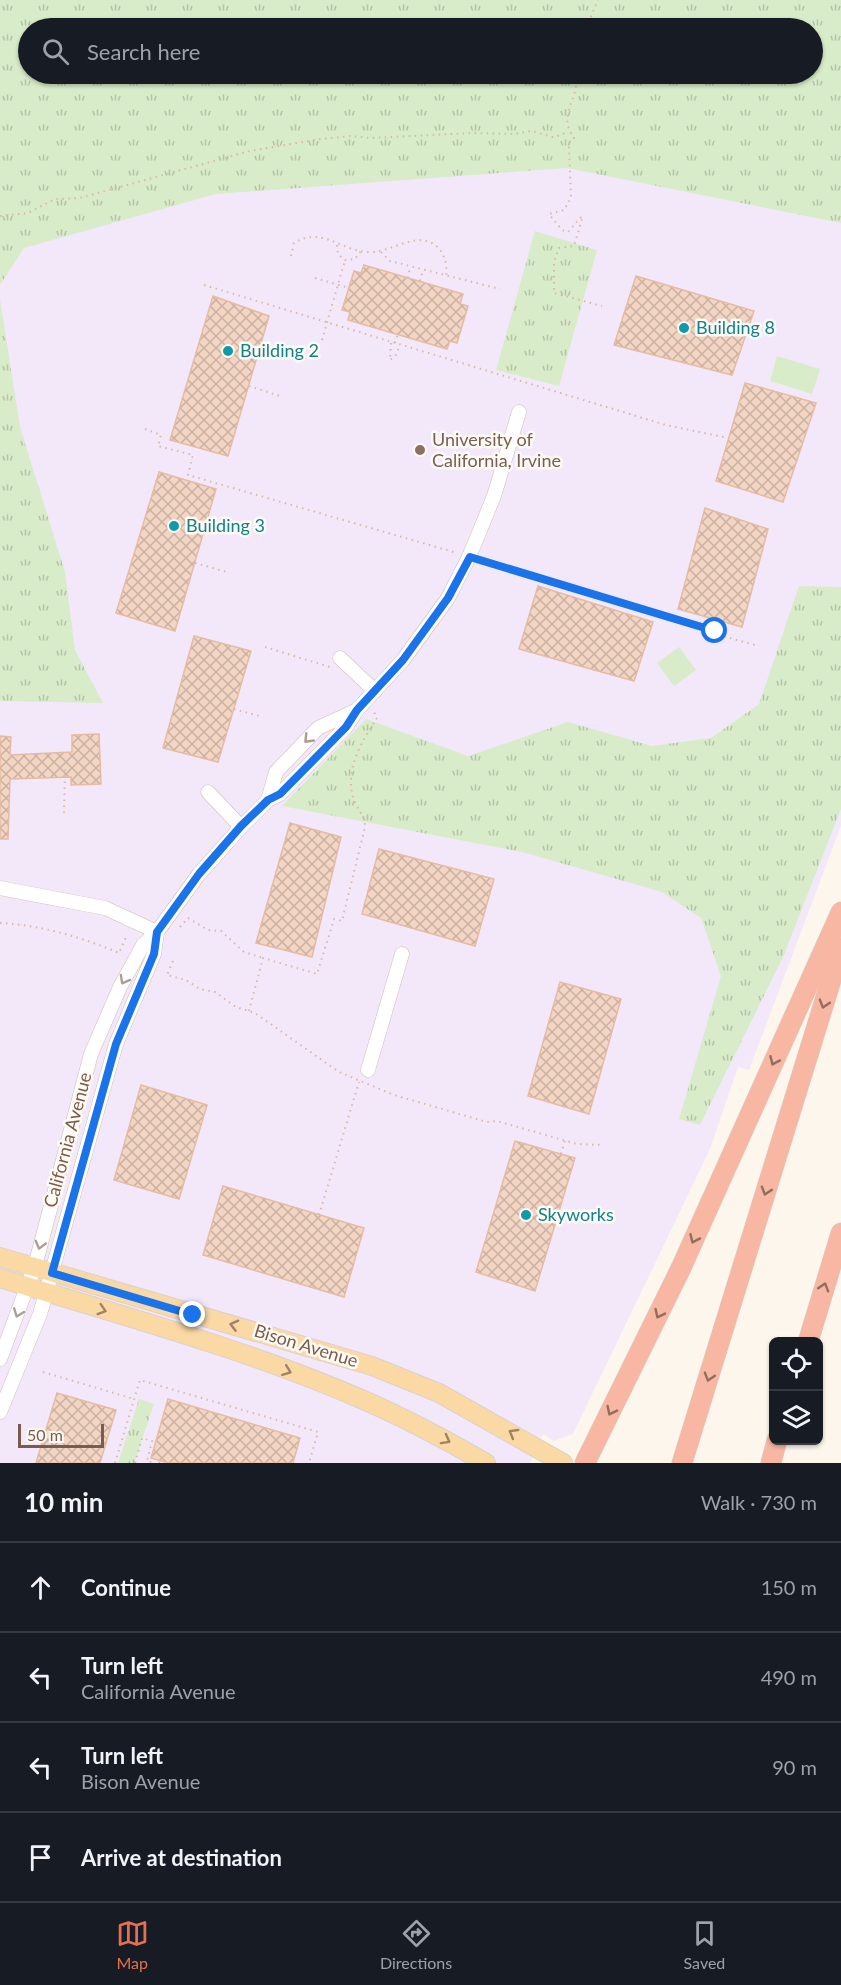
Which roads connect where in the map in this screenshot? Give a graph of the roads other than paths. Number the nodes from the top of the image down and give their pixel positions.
1 (519, 412) dead end
2 (336, 663) road end
3 (366, 701) junction
4 (208, 792) dead end
5 (268, 800) junction
6 (241, 826) junction
7 (0, 888) edge
8 (841, 912) edge
9 (157, 932) junction
10 (841, 948) edge
11 (402, 954) dead end
12 (364, 1072) road end
13 (841, 1233) edge
14 (0, 1257) edge
15 (35, 1266) junction
16 (52, 1273) junction
17 (0, 1278) edge
18 (28, 1287) junction
19 (46, 1293) junction
20 (809, 1337) edge
21 (0, 1359) edge
22 (0, 1412) edge
23 (776, 1445) edge
24 (486, 1463) edge
25 (563, 1463) edge
26 (585, 1463) edge
27 (682, 1463) edge
28 (771, 1463) edge

1 - 3 street, California Avenue
2 - 3 street
3 - 5 street, California Avenue
3 -> 5 street, California Avenue
4 - 6 street
5 - 6 street, California Avenue
6 - 9 street, California Avenue
7 - 9 street
8 -> 26 highway
9 -> 15 street, California Avenue
9 - 16 street, California Avenue
10 -> 27 highway
11 - 12 street
20 -> 13 highway
14 - 15 main road, Bison Avenue
15 - 16 main road, Bison Avenue
15 - 18 street, California Avenue
16 - 19 street, California Avenue
25 -> 16 main road, Bison Avenue
17 - 18 main road, Bison Avenue
18 - 19 main road, Bison Avenue
18 -> 21 street, California Avenue
19 - 22 street, California Avenue
19 -> 24 main road, Bison Avenue
23 - 28 highway

